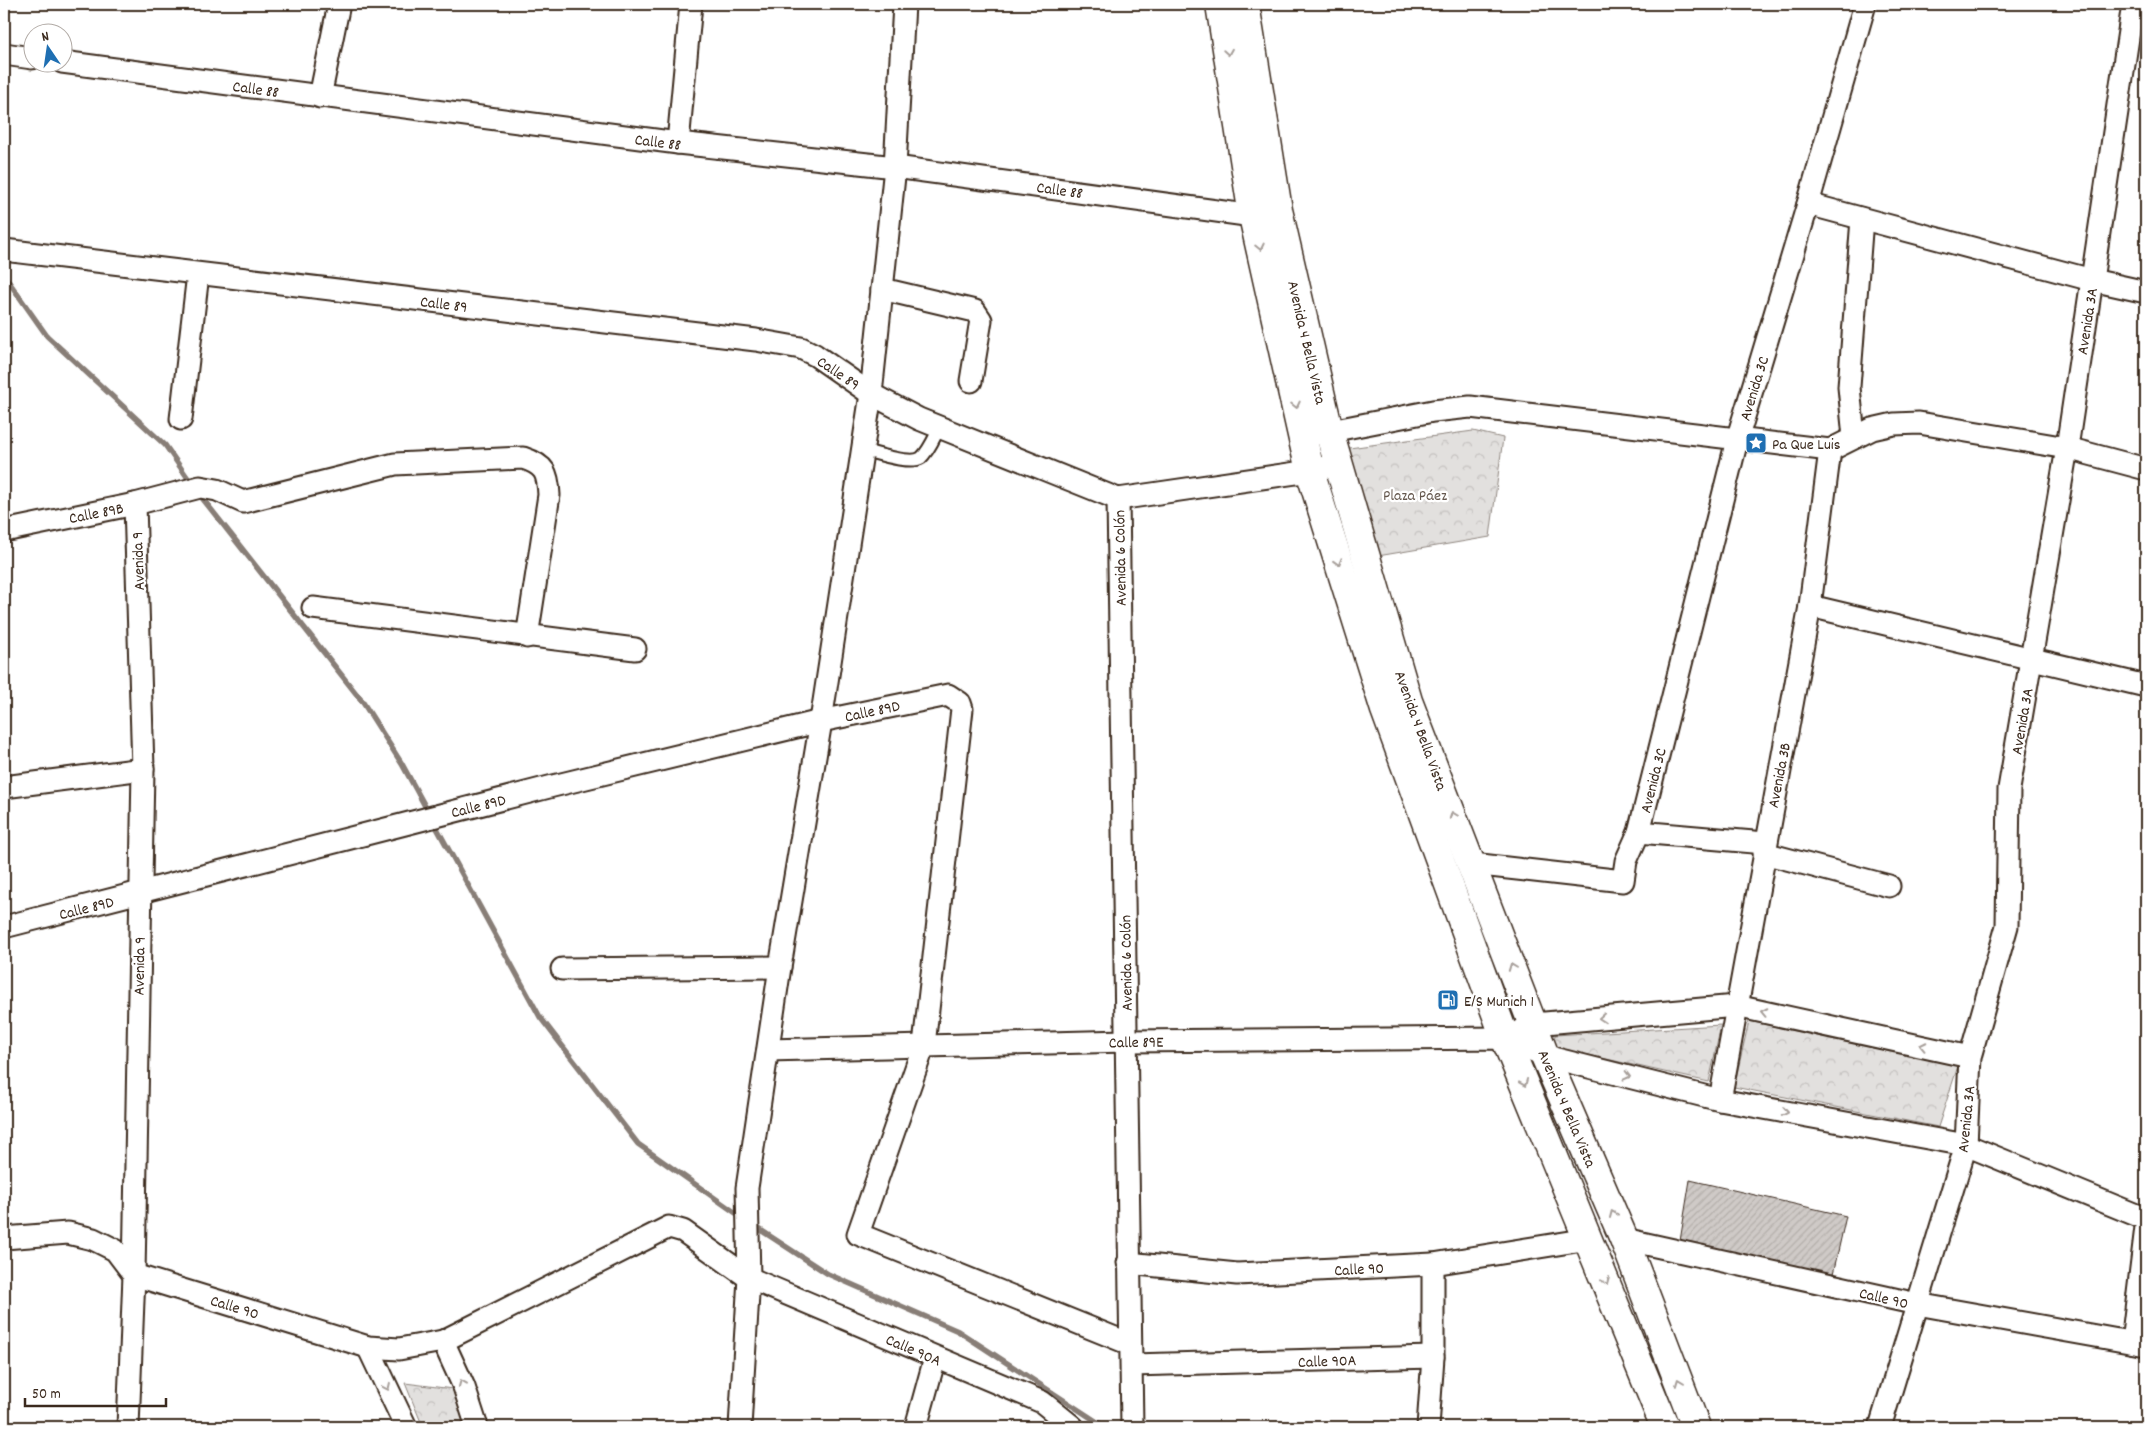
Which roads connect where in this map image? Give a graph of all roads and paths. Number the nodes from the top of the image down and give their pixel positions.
1 (339, 4) edge
2 (691, 4) edge
3 (904, 4) edge
4 (1220, 4) edge
5 (1245, 4) edge
6 (1865, 4) edge
7 (2132, 4) edge
8 (4, 54) edge
9 (22, 57) edge
10 (72, 63) edge
11 (320, 96) junction
12 (678, 143) junction
13 (895, 167) junction
14 (1808, 204) junction
15 (1253, 216) junction
16 (1862, 219) junction
17 (4, 250) edge
18 (198, 274) junction
19 (2092, 280) junction
20 (882, 289) junction
21 (2146, 292) edge
22 (971, 381) dead end
23 (871, 394) junction
24 (180, 419) dead end
25 (940, 427) junction
26 (1316, 434) junction
27 (1854, 437) junction
28 (1737, 440) junction
29 (2067, 448) junction
30 (862, 450) junction
31 (1830, 450) junction
32 (1337, 465) junction
33 (2146, 469) edge
34 (1310, 471) junction
35 (1118, 499) junction
36 (136, 504) junction
37 (4, 531) edge
38 (1810, 606) junction
39 (313, 608) dead end
40 (527, 637) junction
41 (635, 649) dead end
42 (2032, 657) junction
43 (2146, 686) edge
44 (821, 721) junction
45 (143, 769) junction
46 (4, 787) edge
47 (1639, 832) junction
48 (1764, 848) junction
49 (1472, 864) junction
50 (1889, 886) dead end
51 (139, 894) junction
52 (4, 927) edge
53 (780, 967) junction
54 (562, 970) dead end
55 (1736, 1006) junction
56 (1534, 1024) junction
57 (1505, 1038) junction
58 (1126, 1041) junction
59 (924, 1045) junction
60 (768, 1050) junction
61 (1546, 1056) junction
62 (1970, 1057) junction
63 (1720, 1100) junction
64 (1966, 1145) junction
65 (2146, 1219) edge
66 (2146, 1227) edge
67 (4, 1238) edge
68 (1589, 1239) junction
69 (1624, 1239) junction
70 (1128, 1263) junction
71 (1433, 1264) junction
72 (134, 1275) junction
73 (749, 1278) junction
74 (1917, 1304) junction
75 (476, 1325) joint
76 (443, 1341) junction
77 (1130, 1344) junction
78 (2139, 1344) edge
79 (368, 1347) junction
80 (1433, 1357) junction
81 (935, 1358) junction
82 (1132, 1365) junction
83 (128, 1427) edge
84 (406, 1427) edge
85 (477, 1427) edge
86 (740, 1427) edge
87 (916, 1427) edge
88 (1073, 1427) edge
89 (1132, 1427) edge
90 (1428, 1427) edge
91 (1665, 1427) edge
92 (1696, 1427) edge
93 (1880, 1427) edge

1 - 11 street
2 - 12 street
3 - 13 street
4 -> 15 street, Avenida 4 Bella Vista
5 - 26 street, Avenida 4 Bella Vista
6 - 14 street, Avenida 3C
7 - 19 street, Avenida 3A
8 - 9 street
10 - 11 street, Calle 88
11 - 12 street, Calle 88
12 - 13 street, Calle 88
13 - 15 street, Calle 88
13 - 20 street
14 - 16 street
14 - 28 street, Avenida 3C
15 -> 26 street, Avenida 4 Bella Vista
16 - 19 street
16 - 27 street
17 - 18 street, Calle 89
18 - 23 street, Calle 89
18 - 24 street
19 - 21 street
19 - 29 street, Avenida 3A
20 - 22 street
20 - 23 street
23 - 25 street, Calle 89
23 - 30 street
25 - 30 lane
25 - 35 street, Calle 89
26 - 28 street
26 - 32 street, Avenida 4 Bella Vista
26 - 34 street, Avenida 4 Bella Vista
27 - 29 street
27 - 31 street
28 - 31 street
28 - 47 street, Avenida 3C
29 - 33 street
29 - 42 street, Avenida 3A
30 - 44 street
31 - 38 street, Avenida 3B
32 - 34 street
49 -> 32 street, Avenida 4 Bella Vista
34 - 35 street
34 -> 57 street, Avenida 4 Bella Vista
35 - 58 street, Avenida 6 Colón
36 - 37 street, Calle 89B
36 - 40 street, Calle 89B
36 - 45 street, Avenida 9
38 - 42 street
38 - 48 street, Avenida 3B
39 - 40 street
40 - 41 street
42 - 43 street
42 - 62 street, Avenida 3A
44 - 51 street, Calle 89D
44 - 53 street
44 - 59 street, Calle 89D
45 - 46 street
45 - 51 street, Avenida 9
47 - 48 street
47 - 49 street, Avenida 3C
48 - 50 street
48 - 55 street, Avenida 3B
56 -> 49 street, Avenida 4 Bella Vista
51 - 52 street, Calle 89D
51 - 72 street, Avenida 9
53 - 54 street
53 - 60 street
55 -> 56 street
62 -> 55 street
55 - 63 street, Avenida 3B
56 - 57 street
56 - 61 street, Avenida 4 Bella Vista
57 - 58 street, Calle 89E
57 - 61 street
57 -> 68 street, Avenida 4 Bella Vista
58 - 59 street, Calle 89E
58 - 70 street, Avenida 6 Colón
59 - 60 street, Calle 89E
59 - 77 street
60 - 73 street
61 -> 63 street
69 -> 61 street, Avenida 4 Bella Vista
62 - 64 street, Avenida 3A
63 -> 64 street
64 - 65 street
64 - 74 street, Avenida 3A
66 - 78 street
67 - 72 street
68 - 71 street, Calle 90
68 -> 91 street, Avenida 4 Bella Vista
69 - 74 street, Calle 90
92 -> 69 street, Avenida 4 Bella Vista
70 - 71 street, Calle 90
70 - 77 street, Avenida 6 Colón
71 - 80 street
72 - 79 street, Calle 90
72 - 83 street, Avenida 9
73 - 75 street, Calle 90A
73 - 81 street, Calle 90A
73 - 86 street
74 - 78 street, Calle 90
74 - 93 street, Avenida 3A
75 - 76 street, Calle 90
76 - 79 street, Calle 90
85 -> 76 street
77 - 82 street, Avenida 6 Colón
79 -> 84 street
80 - 82 street, Calle 90A
80 - 90 street
81 - 87 street
81 - 88 street, Calle 90A
82 - 89 street, Avenida 6 Colón

